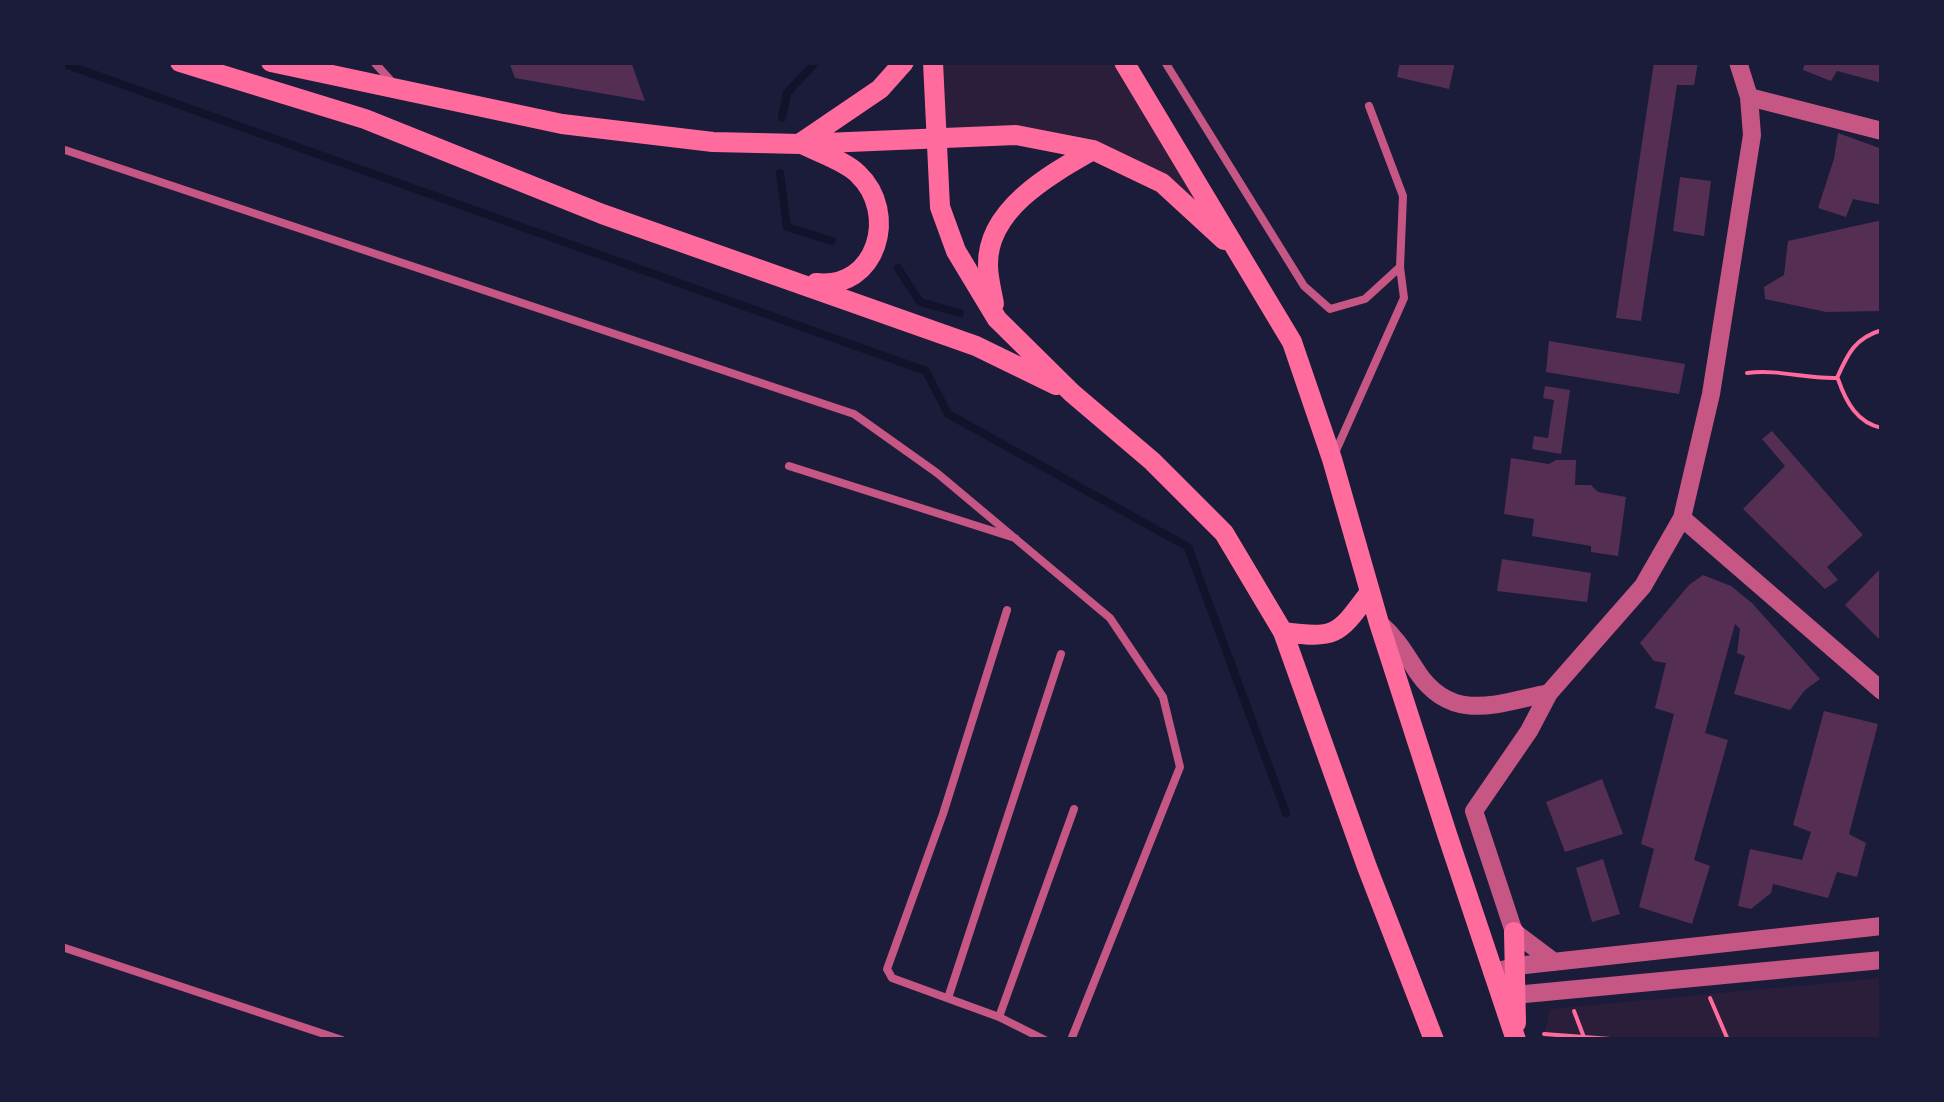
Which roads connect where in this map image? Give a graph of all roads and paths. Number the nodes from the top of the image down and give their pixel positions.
1 (180, 62) edge
2 (271, 62) edge
3 (374, 62) edge
4 (904, 62) edge
5 (933, 62) edge
6 (1124, 62) edge
7 (1165, 62) edge
8 (1738, 62) edge
9 (298, 65) edge
10 (398, 89) junction
11 (1749, 96) junction
12 (1370, 106) dead end
13 (1882, 131) edge
14 (935, 139) junction
15 (801, 144) junction
16 (62, 149) edge
17 (1093, 150) junction
18 (1244, 258) junction
19 (1400, 267) junction
20 (790, 281) junction
21 (997, 319) junction
22 (1882, 330) edge
23 (1746, 373) dead end
24 (1838, 378) junction
25 (1072, 393) junction
26 (1882, 428) edge
27 (1332, 459) junction
28 (789, 466) dead end
29 (1682, 518) junction
30 (1019, 540) junction
31 (1370, 592) junction
32 (1008, 610) dead end
33 (1379, 623) junction
34 (1283, 632) junction
35 (1061, 654) dead end
36 (1882, 692) edge
37 (1549, 693) junction
38 (1074, 809) dead end
39 (1882, 926) edge
40 (1514, 932) junction
41 (62, 946) edge
42 (1882, 960) edge
43 (1554, 962) junction
44 (1520, 966) junction
45 (1492, 972) junction
46 (1565, 990) junction
47 (1708, 994) dead end
48 (1507, 995) junction
49 (948, 998) junction
50 (999, 1017) junction
51 (1544, 1034) dead end
52 (1581, 1038) edge
53 (342, 1040) edge
54 (1046, 1040) edge
55 (1071, 1040) edge
56 (1434, 1040) edge
57 (1516, 1040) edge
58 (1624, 1040) edge
59 (1728, 1040) edge

1 - 20 main road
2 - 9 main road
3 - 10 lane
4 - 15 main road
5 - 14 main road
6 - 18 main road
7 - 19 lane
8 - 11 street
9 - 10 main road
10 - 15 main road
11 - 13 street
11 - 29 street
12 - 19 lane
14 - 15 main road
14 - 17 main road
14 - 21 main road
15 - 20 main road
16 - 30 lane
17 - 18 main road
17 - 21 main road
18 - 27 main road
19 - 27 lane
20 - 25 main road
21 - 25 main road
22 - 24 path
23 - 24 path
24 - 26 path
25 - 34 main road
27 - 31 main road
28 - 30 lane
29 - 36 street
29 - 37 street
30 - 55 lane
31 - 33 main road
31 - 34 main road
32 - 49 lane
33 - 37 street
33 - 45 main road
34 - 56 main road
35 - 49 lane
37 - 40 street
38 - 50 lane
39 - 43 street
40 - 43 street
40 - 44 main road
41 - 53 lane
42 - 46 street
43 - 44 street
44 - 45 street
44 - 48 main road
45 - 48 main road
46 - 48 street
46 - 52 path
47 - 59 path
48 - 57 main road
49 - 50 lane
50 - 54 lane
51 - 52 path
52 - 58 path

